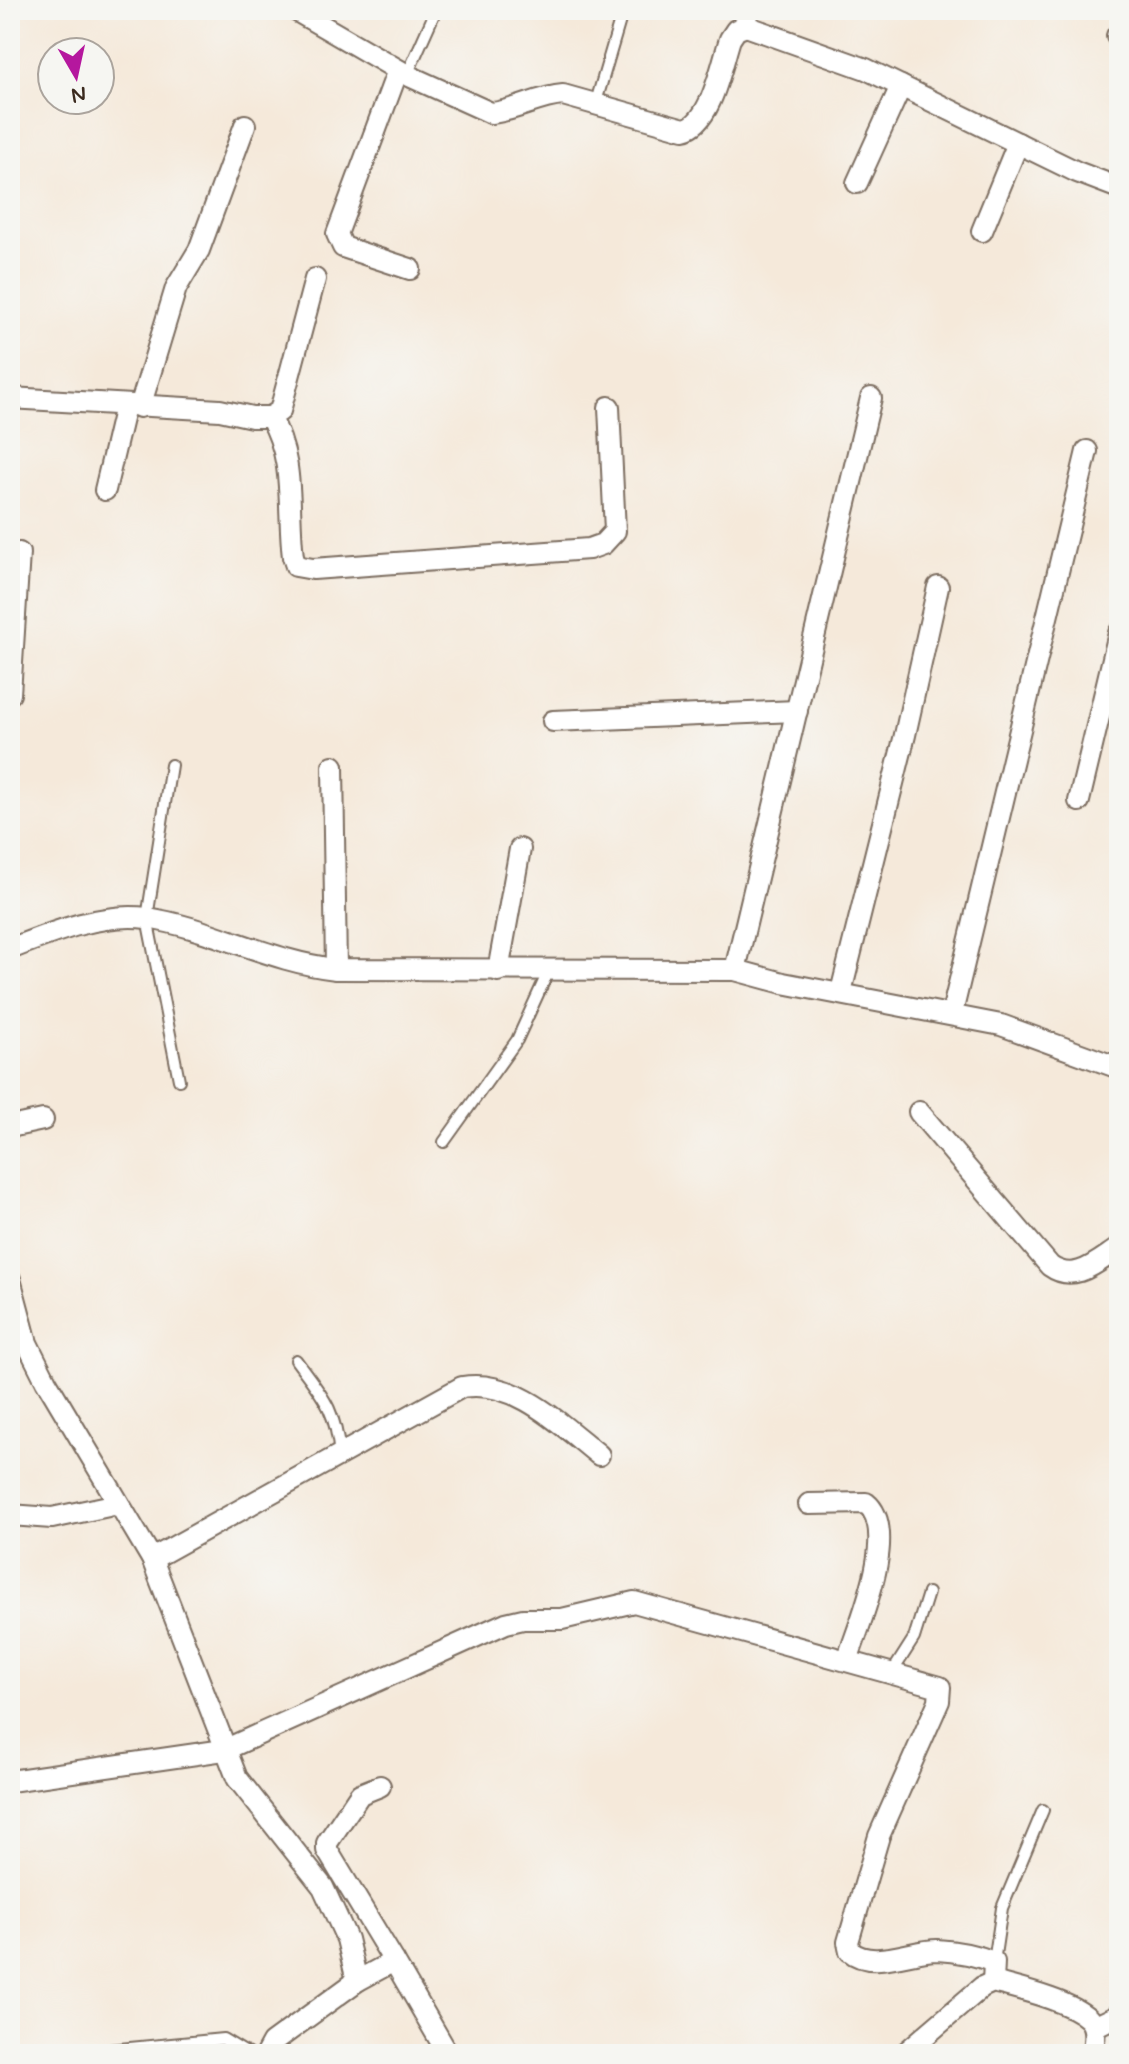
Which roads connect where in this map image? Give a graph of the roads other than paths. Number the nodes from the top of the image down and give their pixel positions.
1 (295, 10) edge
2 (436, 10) edge
3 (623, 10) edge
4 (747, 18) edge
5 (403, 73) junction
6 (901, 86) junction
7 (596, 102) junction
8 (245, 125) dead end
9 (1018, 143) junction
10 (857, 183) dead end
11 (1119, 188) edge
12 (982, 231) dead end
13 (410, 269) dead end
14 (315, 279) dead end
15 (10, 398) edge
16 (871, 398) dead end
17 (132, 406) junction
18 (609, 407) dead end
19 (270, 417) junction
20 (1087, 451) dead end
21 (105, 490) dead end
22 (19, 553) dead end
23 (938, 587) dead end
24 (1119, 633) edge
25 (10, 694) edge
26 (797, 711) junction
27 (553, 721) dead end
28 (171, 765) dead end
29 (333, 766) dead end
30 (1079, 801) dead end
31 (520, 849) dead end
32 (147, 918) junction
33 (10, 949) edge
34 (336, 969) junction
35 (549, 970) junction
36 (735, 970) junction
37 (498, 971) junction
38 (841, 992) junction
39 (952, 1013) junction
40 (1119, 1068) edge
41 (179, 1080) dead end
42 (919, 1112) dead end
43 (43, 1120) dead end
44 (10, 1127) edge
45 (444, 1142) dead end
46 (1119, 1248) edge
47 (10, 1279) edge
48 (19, 1346) edge
49 (296, 1360) dead end
50 (340, 1455) junction
51 (599, 1455) dead end
52 (118, 1504) junction
53 (809, 1504) dead end
54 (10, 1515) edge
55 (152, 1559) junction
56 (928, 1593) dead end
57 (848, 1658) junction
58 (893, 1671) junction
59 (224, 1750) junction
60 (10, 1781) edge
61 (380, 1786) dead end
62 (1043, 1810) dead end
63 (394, 1961) junction
64 (993, 1972) junction
65 (357, 1981) junction
66 (1119, 2015) edge
67 (1094, 2027) junction
68 (10, 2047) edge
69 (17, 2054) edge
70 (68, 2054) edge
71 (248, 2054) edge
72 (266, 2054) edge
73 (448, 2054) edge
74 (904, 2054) edge
75 (1092, 2054) edge

1 - 5 street
2 - 5 lane
3 - 7 lane
4 - 6 street
4 - 7 street
5 - 7 street
5 - 13 street
6 - 9 street
6 - 10 street
8 - 17 street
9 - 11 street
9 - 12 street
14 - 19 street
15 - 17 street
16 - 26 street
17 - 19 street
17 - 21 street
18 - 19 street
20 - 39 street
22 - 25 street
23 - 38 street
24 - 30 street
26 - 27 street
26 - 36 street
28 - 32 lane
29 - 34 street
31 - 37 street
32 - 33 street
32 - 34 street
32 - 41 lane
34 - 37 street
35 - 36 street
35 - 37 street
35 - 45 lane
36 - 38 street
38 - 39 street
39 - 40 street
42 - 46 street
43 - 44 street
47 - 48 street
48 - 52 street
49 - 50 lane
50 - 51 street
50 - 55 street
52 - 54 street
52 - 55 street
53 - 57 street
55 - 59 street
56 - 58 lane
57 - 58 street
57 - 59 street
58 - 64 street
59 - 60 street
59 - 65 street
61 - 63 street
62 - 64 lane
63 - 65 street
63 - 73 street
64 - 67 street
64 - 74 street
65 - 72 street
66 - 67 street
67 - 75 street
68 - 69 lane
70 - 71 lane

